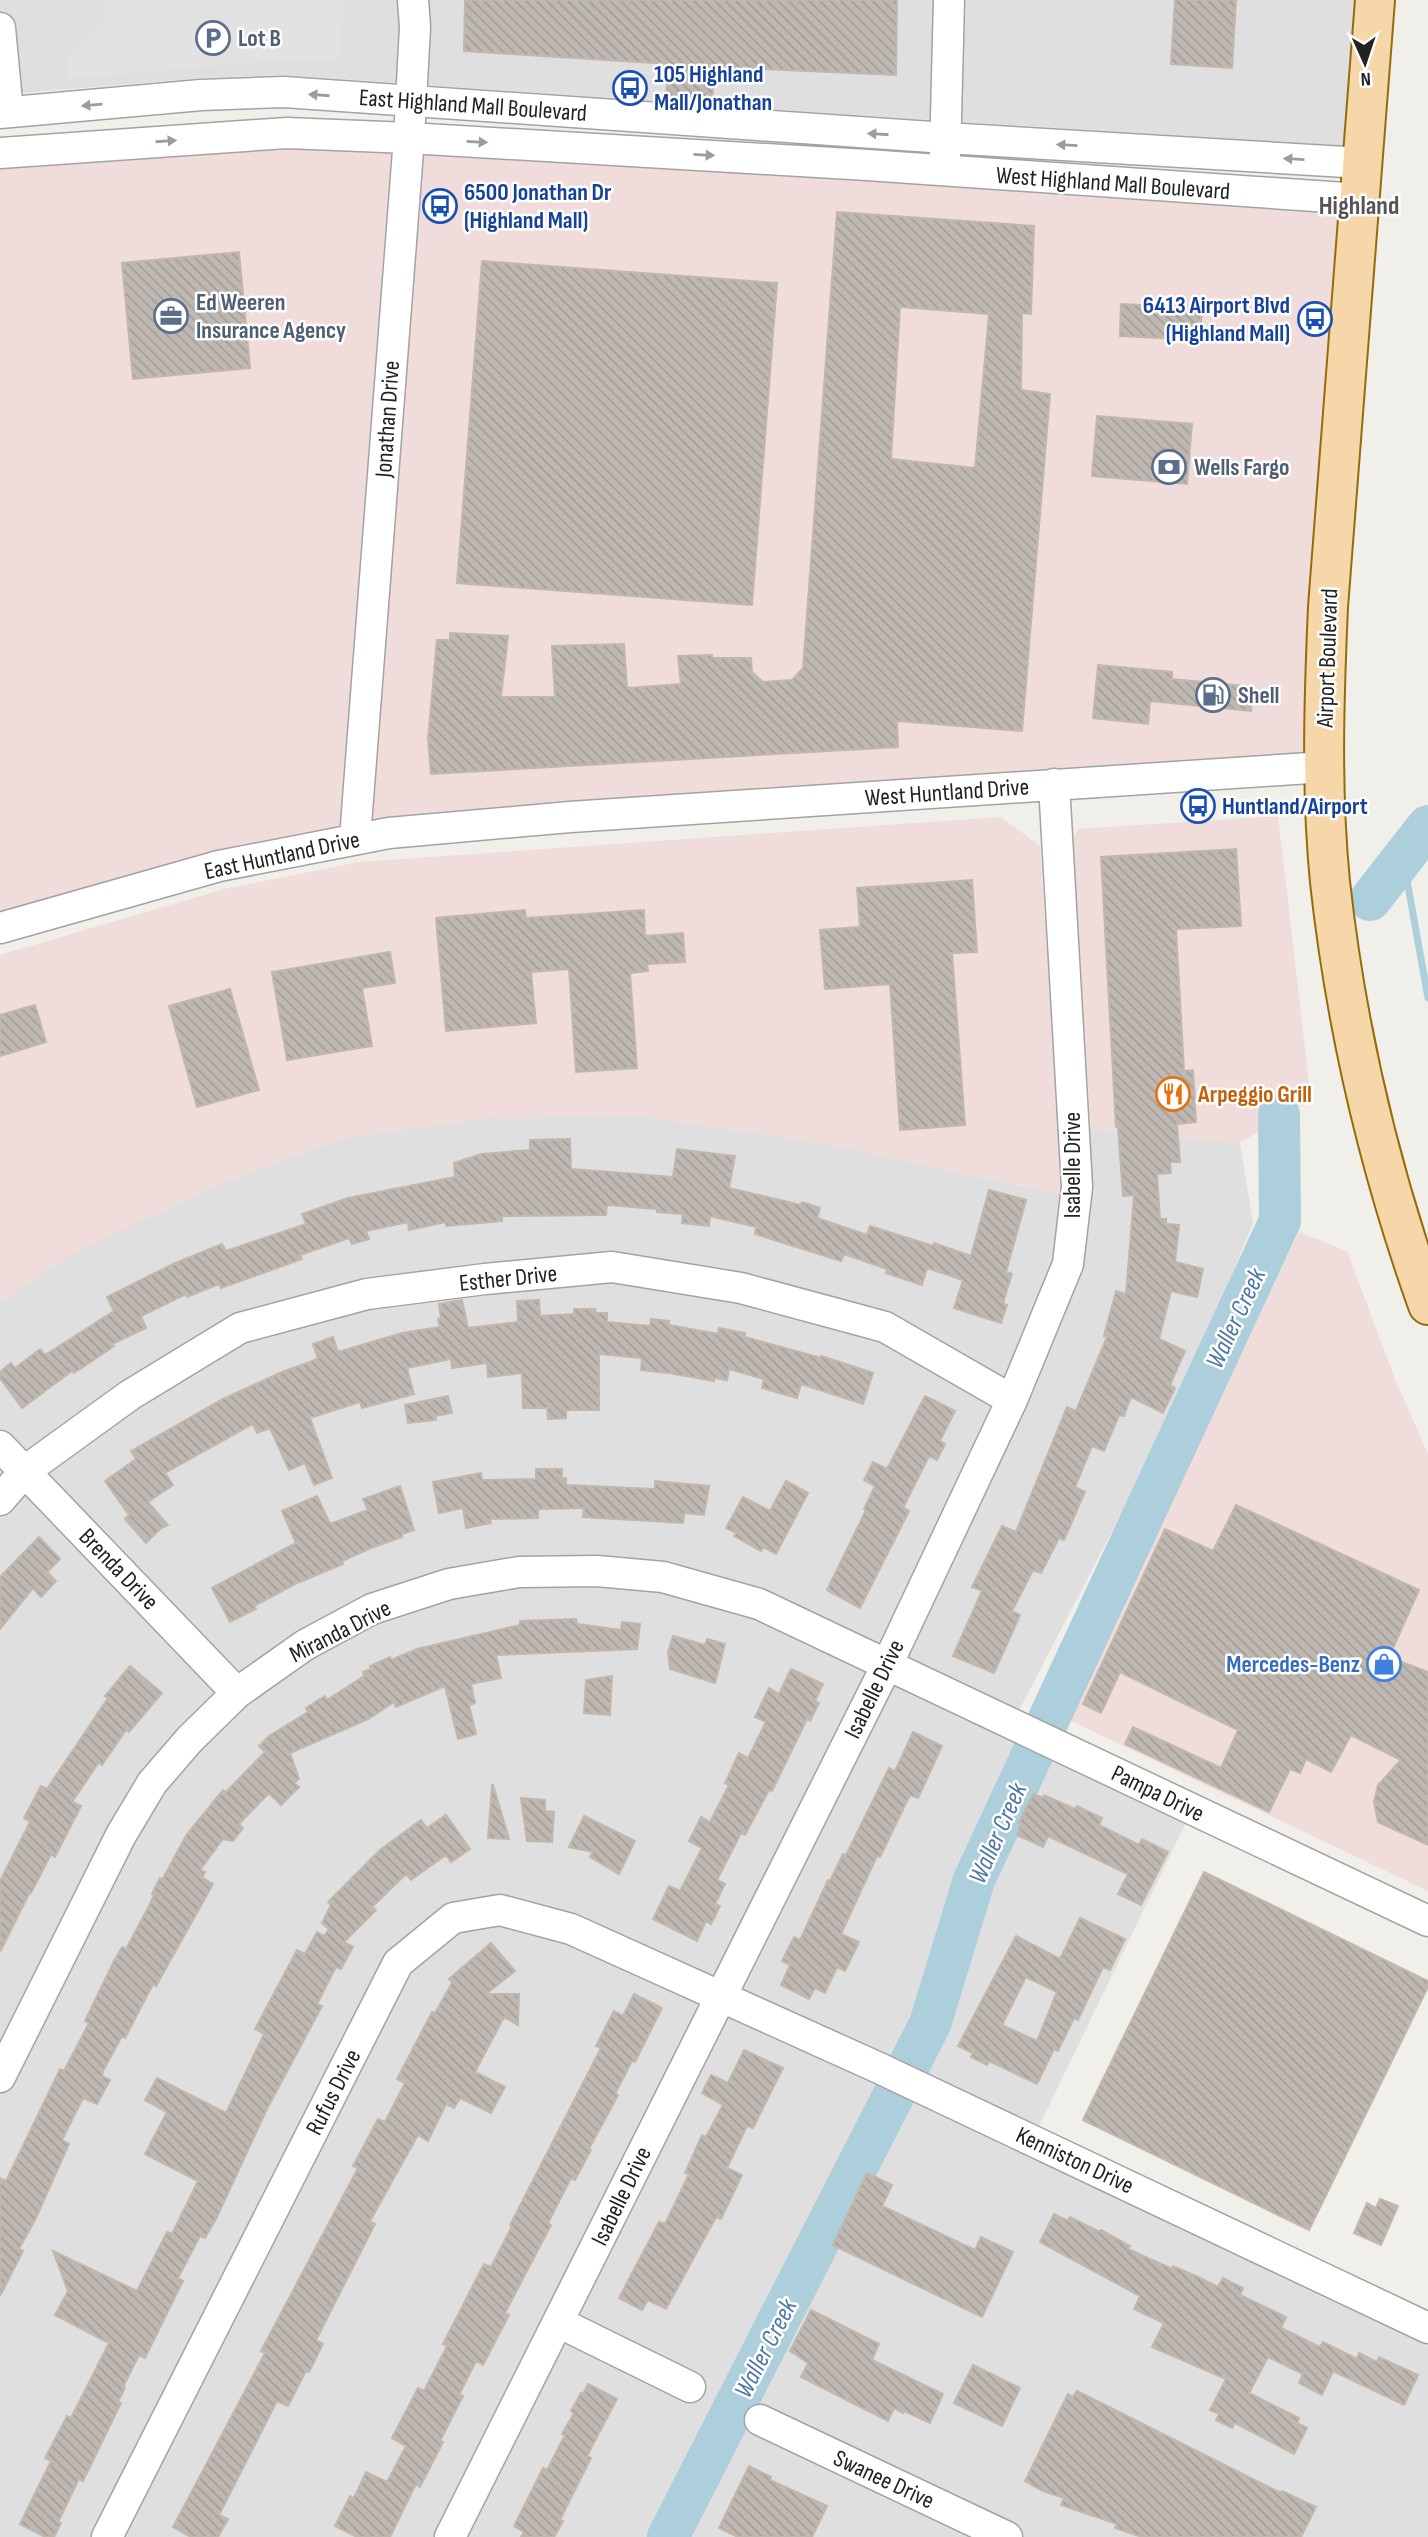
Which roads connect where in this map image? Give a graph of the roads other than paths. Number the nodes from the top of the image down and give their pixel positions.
1 (413, 0) edge
2 (949, 0) edge
3 (1375, 0) edge
4 (0, 28) edge
5 (411, 101) junction
6 (4, 113) edge
7 (409, 138) junction
8 (946, 138) junction
9 (0, 153) edge
10 (867, 164) joint
11 (944, 171) junction
12 (1361, 181) junction
13 (1325, 767) junction
14 (1054, 784) junction
15 (570, 817) joint
16 (355, 838) junction
17 (0, 928) edge
18 (1428, 1305) edge
19 (1012, 1400) junction
20 (0, 1446) edge
21 (24, 1471) junction
22 (0, 1500) edge
23 (888, 1663) junction
24 (237, 1693) junction
25 (1428, 1921) edge
26 (720, 1995) junction
27 (0, 2077) edge
28 (558, 2322) junction
29 (1428, 2328) edge
30 (690, 2387) dead end
31 (760, 2420) dead end
32 (107, 2537) edge
33 (450, 2537) edge
34 (1007, 2537) edge

1 - 5 street, Jonathan Drive
2 - 8 street
3 - 12 main road, Airport Boulevard
4 - 6 street
5 -> 6 street, East Highland Mall Boulevard
5 - 7 street, Jonathan Drive
8 -> 5 street, East Highland Mall Boulevard
9 -> 7 street, East Highland Mall Boulevard
7 -> 10 street, East Highland Mall Boulevard
7 - 16 street, Jonathan Drive
8 - 11 street
12 -> 8 street, West Highland Mall Boulevard
10 - 11 street, West Highland Mall Boulevard
11 - 12 street, West Highland Mall Boulevard
12 - 13 main road, Airport Boulevard
13 - 14 street, West Huntland Drive
13 - 18 main road, Airport Boulevard
14 - 15 street, West Huntland Drive
14 - 19 street, Isabelle Drive
15 - 16 street, East Huntland Drive
16 - 17 street, East Huntland Drive
19 - 21 street, Esther Drive
19 - 23 street, Isabelle Drive
20 - 21 street, Brenda Drive
21 - 22 street, Esther Drive
21 - 24 street, Brenda Drive
23 - 24 street, Miranda Drive
23 - 25 street, Pampa Drive
23 - 26 street, Isabelle Drive
24 - 27 street, Miranda Drive
26 - 28 street, Isabelle Drive
26 - 29 street, Kenniston Drive
26 - 32 street, Rufus Drive
28 - 30 street
28 - 33 street, Isabelle Drive
31 - 34 street, Swanee Drive

